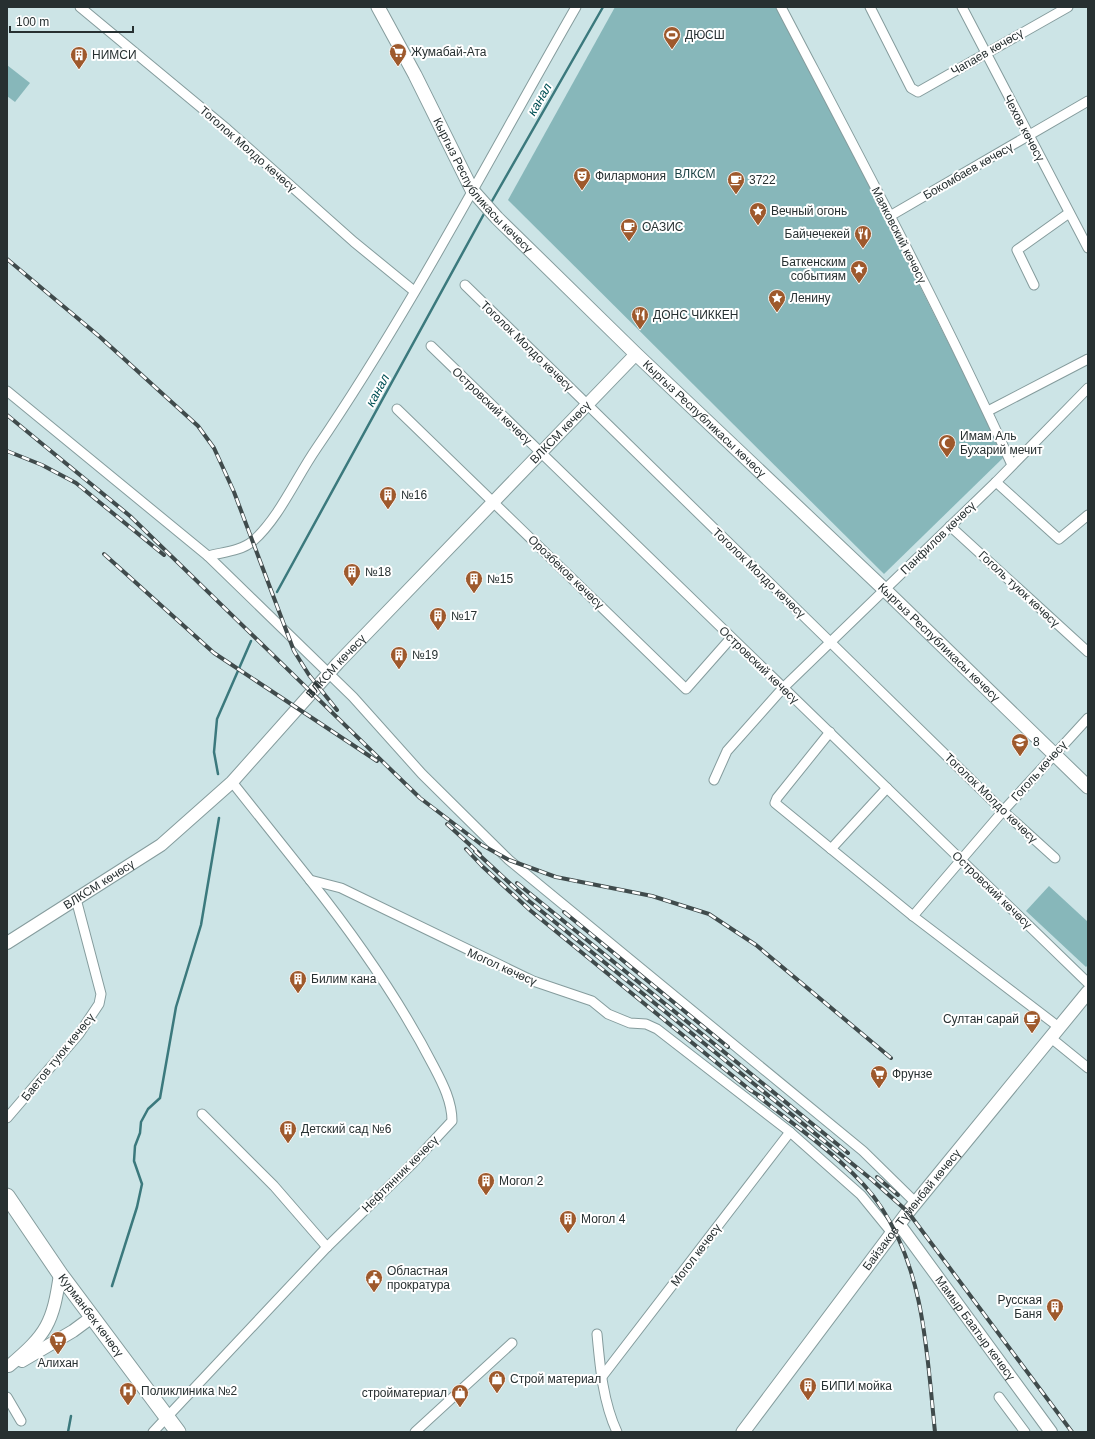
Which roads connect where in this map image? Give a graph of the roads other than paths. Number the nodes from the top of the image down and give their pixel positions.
1 (80, 7) edge
2 (378, 7) edge
3 (576, 7) edge
4 (781, 7) edge
5 (870, 7) edge
6 (962, 7) edge
7 (1068, 7) edge
8 (1055, 10) edge
9 (985, 53) junction
10 (1088, 101) edge
11 (1028, 136) junction
12 (472, 190) junction
13 (1068, 213) junction
14 (890, 216) junction
15 (1088, 248) edge
16 (465, 285) dead end
17 (1034, 285) dead end
18 (414, 291) junction
19 (431, 346) dead end
20 (636, 354) junction
21 (1088, 360) edge
22 (1088, 388) edge
23 (7, 391) edge
24 (588, 405) junction
25 (397, 409) dead end
26 (988, 412) junction
27 (541, 453) junction
28 (1012, 465) junction
29 (996, 482) junction
30 (493, 501) junction
31 (1088, 515) edge
32 (950, 526) junction
33 (208, 556) junction
34 (885, 590) junction
35 (731, 638) junction
36 (830, 642) junction
37 (1088, 652) edge
38 (329, 673) junction
39 (784, 688) junction
40 (1088, 718) edge
41 (830, 732) junction
42 (1054, 754) junction
43 (714, 780) dead end
44 (232, 782) junction
45 (1088, 787) edge
46 (887, 788) junction
47 (1003, 811) junction
48 (831, 850) junction
49 (1055, 858) dead end
50 (961, 860) junction
51 (310, 880) junction
52 (76, 899) junction
53 (913, 916) junction
54 (7, 943) edge
55 (1088, 983) edge
56 (1088, 992) edge
57 (1056, 1033) junction
58 (1088, 1068) edge
59 (202, 1114) dead end
60 (7, 1118) edge
61 (790, 1132) junction
62 (7, 1196) edge
63 (916, 1203) junction
64 (895, 1229) junction
65 (327, 1247) junction
66 (60, 1274) junction
67 (92, 1317) junction
68 (597, 1334) dead end
69 (512, 1343) dead end
70 (8, 1367) edge
71 (601, 1378) junction
72 (7, 1397) edge
73 (999, 1397) dead end
74 (166, 1416) junction
75 (21, 1421) dead end
76 (153, 1432) edge
77 (178, 1432) edge
78 (415, 1432) edge
79 (617, 1432) edge
80 (743, 1432) edge
81 (1025, 1432) edge
82 (1051, 1432) edge

1 - 18 street, Тоголок Молдо көчөсү
2 - 12 main road, Кыргыз Республикасы көчөсү
3 - 12 street
4 - 14 street, Маяковский көчөсү
5 - 9 street, Чапаев көчөсү
6 - 9 street, Чехов көчөсү
7 - 8 street, Чапаев көчөсү
8 - 9 street, Чапаев көчөсү
9 - 11 street, Чехов көчөсү
10 - 11 street, Бокомбаев көчөсү
11 - 13 street, Чехов көчөсү
11 - 14 street, Бокомбаев көчөсү
12 - 18 street
12 - 20 main road, Кыргыз Республикасы көчөсү
13 - 15 street, Чехов көчөсү
13 - 17 street
14 - 26 street, Маяковский көчөсү
16 - 24 street, Тоголок Молдо көчөсү
18 - 33 street
19 - 27 street, Островский көчөсү
20 - 24 street, ВЛКСМ көчөсү
20 - 34 main road, Кыргыз Республикасы көчөсү
21 - 26 street
22 - 28 street, Панфилов көчөсү
23 - 33 street
24 - 27 street, ВЛКСМ көчөсү
24 - 36 street, Тоголок Молдо көчөсү
25 - 30 street, Орозбеков көчөсү
26 - 28 street, Маяковский көчөсү
27 - 30 street, ВЛКСМ көчөсү
27 - 35 street, Островский көчөсү
28 - 29 street, Панфилов көчөсү
29 - 31 street
29 - 32 street, Панфилов көчөсү
30 - 35 street, Орозбеков көчөсү
30 - 38 street, ВЛКСМ көчөсү
32 - 34 street, Панфилов көчөсү
32 - 37 street, Гоголь туюк көчөсү
33 - 38 street
34 - 36 street, Панфилов көчөсү
34 - 42 main road, Кыргыз Республикасы көчөсү
35 - 39 street, Островский көчөсү
36 - 39 street, Панфилов көчөсү
36 - 47 street, Тоголок Молдо көчөсү
38 - 44 street, ВЛКСМ көчөсү
38 - 63 street
39 - 41 street, Островский көчөсү
39 - 43 street, Панфилов көчөсү
40 - 42 street, Гоголь көчөсү
41 - 46 street, Островский көчөсү
41 - 48 street
42 - 45 main road, Кыргыз Республикасы көчөсү
42 - 47 street, Гоголь көчөсү
44 - 51 street
44 - 52 street, ВЛКСМ көчөсү
46 - 48 street
46 - 50 street, Островский көчөсү
47 - 49 street, Тоголок Молдо көчөсү
47 - 50 street, Гоголь көчөсү
48 - 53 street
50 - 53 street, Гоголь көчөсү
50 - 55 street, Островский көчөсү
51 - 61 street, Могол көчөсү
51 - 65 street, Нефтянник көчөсү
52 - 54 street, ВЛКСМ көчөсү
52 - 60 street, Баетов туюк көчөсү
53 - 57 street
56 - 57 main road, Байзаков Түмөнбай көчөсү
57 - 58 street
57 - 63 main road, Байзаков Түмөнбай көчөсү
59 - 65 street
61 - 64 street, Могол көчөсү
61 - 71 street, Могол көчөсү
62 - 66 main road, Курманбек көчөсү
63 - 64 main road, Байзаков Түмөнбай көчөсү
64 - 80 main road, Байзаков Түмөнбай көчөсү
64 - 82 street, Мамыр Баатыр көчөсү
65 - 74 street, Нефтянник көчөсү
66 - 67 main road, Курманбек көчөсү
66 - 70 street
67 - 70 street
67 - 74 main road, Курманбек көчөсү
68 - 71 street
69 - 78 street
71 - 79 street
72 - 75 street
73 - 81 street
74 - 76 street, Нефтянник көчөсү
74 - 77 main road, Курманбек көчөсү

